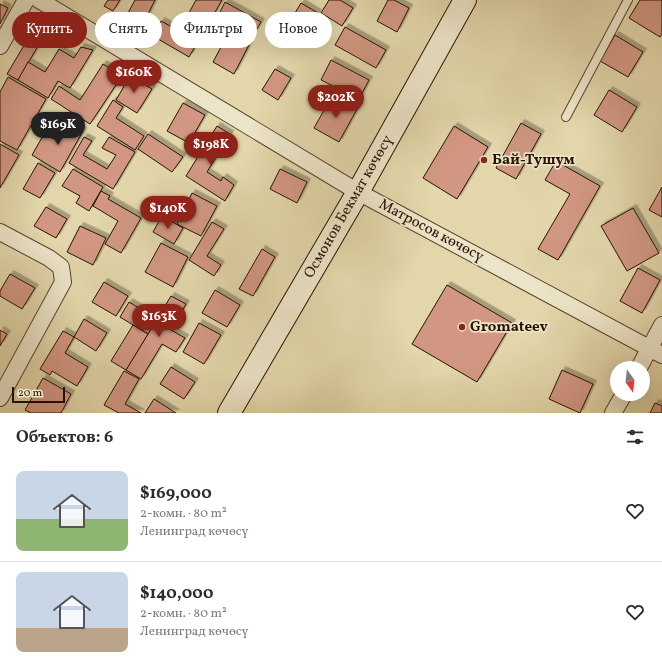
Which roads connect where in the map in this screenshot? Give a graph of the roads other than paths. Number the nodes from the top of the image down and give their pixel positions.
1 (26, 0) edge
2 (38, 0) edge
3 (465, 0) edge
4 (628, 0) edge
5 (0, 46) edge
6 (566, 117) dead end
7 (358, 192) junction
8 (0, 232) edge
9 (662, 325) edge
10 (656, 352) edge
11 (646, 361) edge
12 (0, 398) edge
13 (620, 401) edge
14 (229, 413) edge
15 (613, 413) edge

1 - 5 street
2 - 7 street, Матросов көчөсү
3 - 7 main road, Осмонов Бекмат көчөсү
4 - 6 lane
7 - 10 street, Матросов көчөсү
7 - 14 main road, Осмонов Бекмат көчөсү
8 - 12 street
9 - 10 street
10 - 11 street
13 - 15 street

